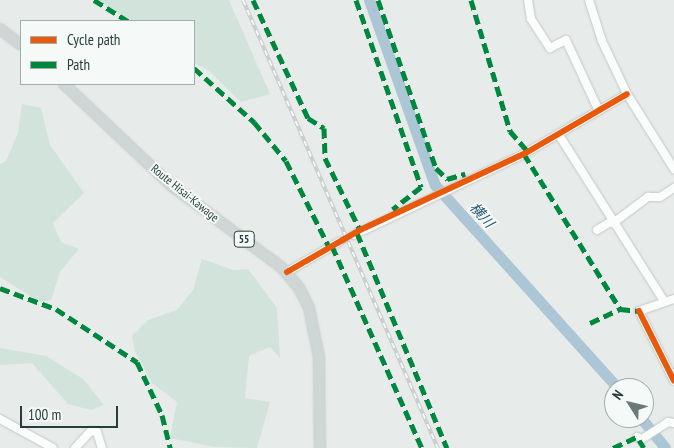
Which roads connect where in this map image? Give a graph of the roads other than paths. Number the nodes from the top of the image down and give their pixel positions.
1 (528, 0) edge
2 (589, 0) edge
3 (0, 29) edge
4 (20, 44) edge
5 (65, 85) edge
6 (627, 94) junction
7 (599, 111) junction
8 (558, 134) junction
9 (674, 169) edge
10 (674, 188) edge
11 (613, 222) junction
12 (596, 230) dead end
13 (354, 236) tunnel mouth
14 (339, 242) tunnel mouth
15 (287, 272) junction
16 (674, 299) edge
17 (664, 301) junction
18 (674, 381) edge
19 (0, 419) edge
20 (670, 423) edge
21 (639, 438) dead end
22 (53, 448) edge
23 (75, 448) edge
24 (102, 448) edge
25 (320, 448) edge

1 - 7 street
2 - 6 street
3 - 4 main road
5 - 15 main road, Route Hisai-Kawage / 55
6 - 7 street
6 - 9 street
7 - 8 street
8 - 11 street
8 - 13 street
10 - 11 street
11 - 12 street
11 - 17 street
14 - 15 street
15 - 25 main road, Route Hisai-Kawage / 55
16 - 17 street
17 - 18 street
19 - 22 street
20 - 21 street
23 - 24 street

